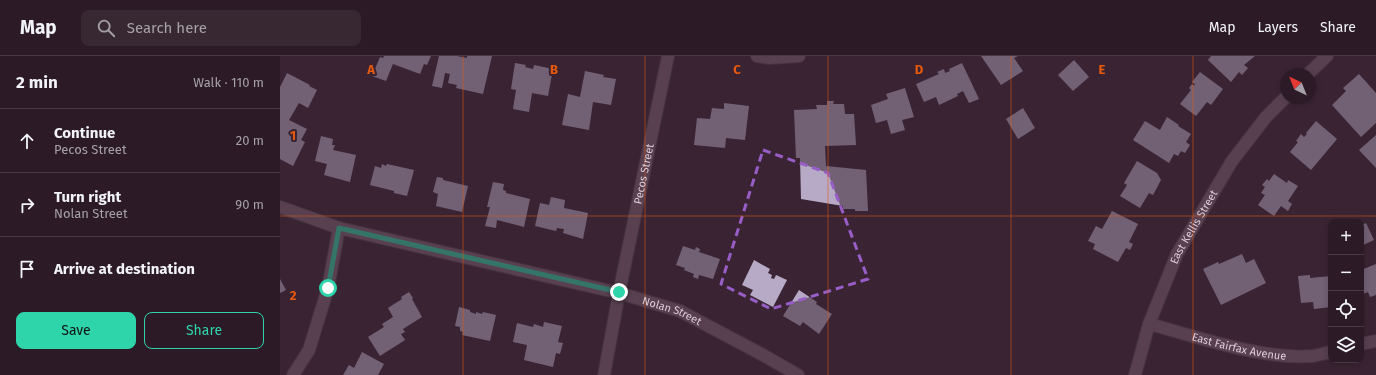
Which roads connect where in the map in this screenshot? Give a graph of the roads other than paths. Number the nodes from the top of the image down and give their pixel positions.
1 (668, 56) edge
2 (757, 56) edge
3 (800, 56) edge
4 (1327, 56) edge
5 (1314, 68) edge
6 (1280, 103) edge
7 (280, 207) edge
8 (339, 228) junction
9 (619, 292) junction
10 (1149, 324) junction
11 (1376, 341) edge
12 (1364, 343) edge
13 (1328, 353) edge
14 (293, 375) edge
15 (604, 375) edge
16 (798, 375) edge
17 (1136, 375) edge

1 - 9 street, Pecos Street
2 - 3 street
4 - 5 street
6 - 10 street, East Kellis Street
7 - 8 street, Nolan Street
8 - 9 street, Nolan Street
8 - 14 street
9 - 15 street, Pecos Street
9 - 16 street, Nolan Street
10 - 13 street, East Fairfax Avenue
10 - 17 street, East Kellis Street
11 - 12 street

